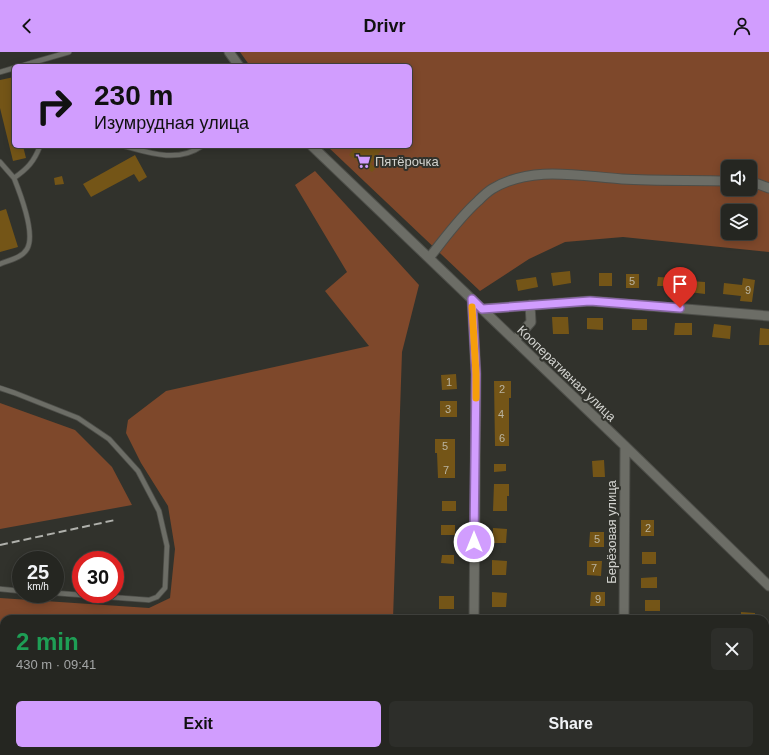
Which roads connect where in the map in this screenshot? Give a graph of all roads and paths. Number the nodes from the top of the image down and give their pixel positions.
1 (69, 52) edge
2 (229, 52) edge
3 (31, 64) edge
4 (238, 64) edge
5 (12, 69) edge
6 (0, 72) edge
7 (39, 148) edge
8 (133, 148) edge
9 (197, 148) edge
10 (314, 148) edge
11 (0, 162) edge
12 (14, 178) junction
13 (721, 181) edge
14 (757, 184) edge
15 (769, 188) edge
16 (429, 258) junction
17 (0, 264) edge
18 (472, 299) junction
19 (530, 305) junction
20 (482, 309) junction
21 (769, 316) edge
22 (514, 340) junction
23 (0, 388) edge
24 (625, 446) junction
25 (769, 586) edge
26 (0, 590) edge
27 (12, 591) edge
28 (64, 594) edge
29 (474, 615) edge
30 (624, 615) edge

1 - 3 lane
2 - 4 street
5 - 6 lane
7 - 12 lane
8 - 9 lane
10 - 16 street, Кооперативная улица
11 - 12 lane
12 - 17 lane
13 - 16 street
14 - 15 street
16 - 18 street, Кооперативная улица
18 - 20 street, Кооперативная улица
18 - 29 street
19 - 20 street
19 - 21 street
19 - 22 street
20 - 22 street, Кооперативная улица
22 - 24 street, Кооперативная улица
23 - 28 lane
24 - 25 street, Кооперативная улица
24 - 30 street, Берёзовая улица
26 - 27 lane

